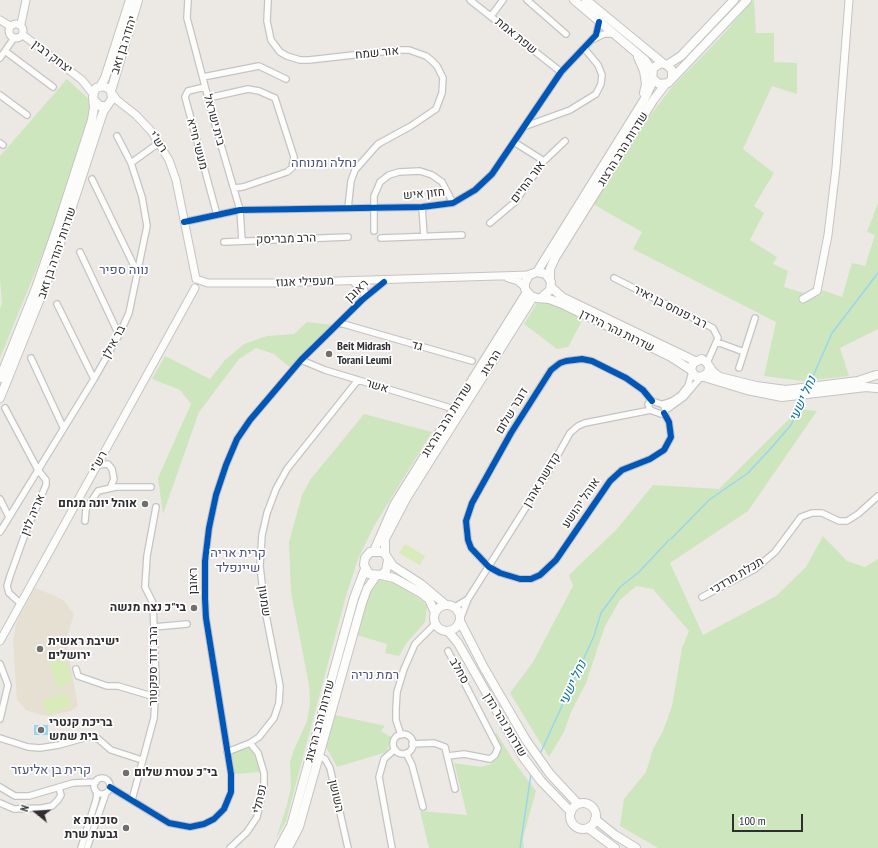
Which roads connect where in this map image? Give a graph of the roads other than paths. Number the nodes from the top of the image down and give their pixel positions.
1 (26, 0) edge
2 (130, 0) edge
3 (138, 0) edge
4 (188, 0) edge
5 (268, 0) edge
6 (470, 0) edge
7 (503, 0) edge
8 (527, 0) edge
9 (574, 0) edge
10 (586, 0) edge
11 (734, 0) edge
12 (747, 0) edge
13 (849, 0) edge
14 (491, 16) junction
15 (0, 20) edge
16 (599, 22) junction
17 (21, 24) junction
18 (10, 26) junction
19 (566, 34) dead end
20 (22, 35) junction
21 (615, 35) junction
22 (14, 38) junction
23 (590, 42) junction
24 (584, 48) junction
25 (631, 48) junction
26 (5, 51) junction
27 (0, 58) edge
28 (666, 64) junction
29 (561, 72) junction
30 (652, 74) junction
31 (203, 77) junction
32 (672, 78) junction
33 (286, 79) dead end
34 (665, 85) junction
35 (205, 86) junction
36 (53, 88) dead end
37 (96, 92) junction
38 (111, 92) junction
39 (0, 95) edge
40 (208, 98) junction
41 (108, 105) junction
42 (641, 105) junction
43 (125, 107) junction
44 (27, 115) dead end
45 (526, 126) junction
46 (117, 136) dead end
47 (565, 141) dead end
48 (160, 142) junction
49 (514, 142) junction
50 (544, 160) junction
51 (131, 163) junction
52 (92, 179) dead end
53 (234, 188) junction
54 (453, 203) junction
55 (422, 207) junction
56 (348, 208) junction
57 (374, 208) junction
58 (240, 210) junction
59 (216, 216) junction
60 (184, 222) junction
61 (490, 223) dead end
62 (374, 231) dead end
63 (462, 235) dead end
64 (424, 236) junction
65 (348, 237) dead end
66 (381, 238) dead end
67 (242, 241) junction
68 (224, 242) dead end
69 (80, 252) dead end
70 (533, 273) junction
71 (138, 274) junction
72 (614, 278) dead end
73 (384, 282) junction
74 (550, 282) junction
75 (198, 284) junction
76 (355, 284) junction
77 (531, 293) junction
78 (804, 299) dead end
79 (362, 300) junction
80 (56, 304) dead end
81 (755, 318) dead end
82 (340, 323) junction
83 (119, 335) junction
84 (717, 342) junction
85 (744, 352) junction
86 (31, 358) dead end
87 (302, 360) junction
88 (472, 361) dead end
89 (703, 362) junction
90 (739, 368) dead end
91 (691, 371) junction
92 (877, 374) edge
93 (703, 377) junction
94 (0, 378) edge
95 (94, 379) junction
96 (358, 380) junction
97 (877, 388) edge
98 (784, 394) junction
99 (0, 398) edge
100 (652, 401) junction
101 (663, 404) junction
102 (5, 408) dead end
103 (454, 409) junction
104 (651, 410) junction
105 (665, 412) junction
106 (63, 427) junction
107 (98, 465) junction
108 (38, 470) junction
109 (151, 487) dead end
110 (110, 488) junction
111 (878, 496) edge
112 (0, 499) edge
113 (156, 507) dead end
114 (9, 517) junction
115 (85, 522) dead end
116 (0, 532) edge
117 (374, 551) junction
118 (387, 557) junction
119 (489, 567) junction
120 (365, 569) junction
121 (379, 576) junction
122 (702, 597) dead end
123 (468, 599) junction
124 (20, 603) junction
125 (446, 605) junction
126 (454, 607) junction
127 (435, 613) junction
128 (460, 619) junction
129 (187, 624) dead end
130 (436, 624) junction
131 (154, 627) junction
132 (448, 631) junction
133 (1, 639) edge
134 (0, 646) edge
135 (448, 650) dead end
136 (0, 664) edge
137 (76, 669) dead end
138 (0, 674) edge
139 (8, 685) junction
140 (155, 697) junction
141 (0, 719) edge
142 (401, 735) junction
143 (0, 738) edge
144 (250, 743) junction
145 (412, 744) junction
146 (395, 749) junction
147 (228, 752) junction
148 (406, 753) junction
149 (315, 755) junction
150 (448, 756) junction
151 (142, 760) junction
152 (105, 772) dead end
153 (104, 779) junction
154 (96, 782) junction
155 (0, 787) edge
156 (59, 788) junction
157 (110, 788) junction
158 (455, 789) dead end
159 (97, 792) junction
160 (106, 793) junction
161 (132, 800) junction
162 (0, 803) edge
163 (578, 804) junction
164 (423, 807) dead end
165 (571, 812) junction
166 (595, 819) junction
167 (588, 828) junction
168 (81, 848) edge
169 (87, 848) edge
170 (230, 848) edge
171 (279, 848) edge
172 (288, 848) edge
173 (348, 848) edge
174 (392, 848) edge
175 (615, 848) edge
176 (636, 848) edge

1 - 17 street
2 - 37 main road, שדרות יהודה בן זאב
3 - 38 main road, יהודה בן זאב
4 - 31 street, בית ישראל
5 - 56 street, אור שמח
6 - 14 street, שפת אמת
7 - 14 street
8 - 19 street
9 - 16 main road
10 - 28 main road
11 - 28 main road
12 - 32 main road
13 - 78 street
14 - 29 street, שפת אמת
15 - 18 street
16 - 21 main road
16 - 23 street, חזון איש
17 - 18 street
17 - 20 street
18 - 22 street
20 - 22 street
20 - 37 street, יצחק רבין
21 - 23 street, חזון איש
21 - 25 main road
22 - 26 street
23 - 24 street, חזון איש
24 - 29 street, חזון איש
24 - 45 street
25 - 30 main road
25 - 42 main road
26 - 27 street
26 - 36 street
28 - 30 main road
28 - 32 main road
29 - 45 street, חזון איש
30 - 34 main road
30 - 42 main road, שדרות הרב הרצוג
31 - 33 street
31 - 35 street, בית ישראל
32 - 34 main road
34 - 74 main road, שדרות הרב הרצוג
35 - 40 street, בית ישראל
35 - 59 street, מעשי חייא
37 - 38 main road
37 - 41 main road
37 - 94 main road, שדרות יהודה בן זאב
38 - 41 main road
38 - 43 street, רש"י
39 - 44 street
40 - 53 street, בית ישראל
40 - 53 street
41 - 43 street
41 - 99 main road, שדרות יהודה בן זאב
42 - 70 main road, שדרות הרב הרצוג
43 - 48 street, רש"י
45 - 49 street, חזון איש
46 - 51 street, בר אילן
47 - 50 street, אור החיים
48 - 51 street
48 - 60 street, רש"י
49 - 50 street
49 - 54 street, חזון איש
50 - 61 street, אור החיים
51 - 71 street, בר אילן
52 - 71 street
53 - 58 street, בית ישראל
54 - 55 street, חזון איש
54 - 57 street
55 - 57 street, חזון איש
55 - 64 street
56 - 57 street, חזון איש
56 - 58 street, חזון איש
57 - 62 street
58 - 59 street, חזון איש
58 - 67 street, בית ישראל
59 - 60 street, חזון איש
60 - 75 street, רש"י
63 - 64 street
64 - 66 street
65 - 67 street, הרב מבריסק
67 - 68 street, הרב מבריסק
69 - 83 street
70 - 74 main road
70 - 75 street, מעפילי אגוז
70 - 77 main road
71 - 83 street, בר אילן
72 - 84 street, רבי פנחס בן יאיר
73 - 76 street, מעפילי אגוז
73 - 77 street, מעפילי אגוז
73 - 79 street, ראובן
74 - 77 main road
74 - 89 main road, שדרות נהר הירדן
75 - 76 street, מעפילי אגוז
75 - 107 street, רש"י
76 - 79 street, ראובן
77 - 91 main road, שדרות נהר הירדן
77 - 103 main road, שדרות הרב הרצוג
77 - 118 main road, הרצוג
79 - 82 street, ראובן
80 - 95 street
81 - 85 street
82 - 87 street, ראובן
82 - 88 street, גד
83 - 95 street, בר אילן
84 - 85 street, רבי פנחס בן יאיר
84 - 89 street, רבי פנחס בן יאיר
85 - 90 street
86 - 106 street
87 - 96 street, אשר
87 - 147 street, ראובן
89 - 91 main road
89 - 93 main road
89 - 98 main road, שדרות נהר הירדן
91 - 93 main road
91 - 101 street
92 - 97 main road
92 - 98 main road, שדרות נהר הירדן
93 - 98 main road, שדרות נהר הירדן
93 - 105 street
95 - 106 street, בר אילן
96 - 103 street, אשר
96 - 144 street, שמעון
97 - 98 main road, שדרות נהר הירדן
100 - 101 street
100 - 104 street
100 - 119 street, דובר שלום
101 - 105 street, אוהל יהושע
102 - 108 street, אריה לוין
103 - 117 main road, שדרות הרב הרצוג
104 - 105 street
104 - 119 street, קדושת אהרן
105 - 119 street, אוהל יהושע
106 - 108 street, בר אילן
107 - 110 street
107 - 124 street, רש"י
108 - 114 street, בר אילן
108 - 124 street, אריה לוין
109 - 110 street
110 - 115 street
111 - 122 street, תכלת מרדכי
112 - 114 street
113 - 131 street, הרב דוד ספקטור
114 - 116 street, בר אילן
117 - 118 main road
117 - 120 main road
118 - 121 main road
118 - 125 main road
119 - 123 street, קדושת אהרן
120 - 121 main road
120 - 149 main road, שדרות הרב הרצוג
121 - 127 main road
121 - 149 main road, שדרות הרב הרצוג
123 - 126 street, קדושת אהרן
123 - 128 street, קדושת אהרן
124 - 133 street, רש"י
125 - 126 main road
125 - 127 main road
126 - 128 main road
127 - 130 main road
128 - 132 main road
128 - 163 main road, שדרות נהר הדן
129 - 131 street
130 - 132 main road
130 - 142 street
131 - 140 street, הרב דוד ספקטור
132 - 165 main road, שדרות נהר הדן
133 - 134 street, רש"י
135 - 150 street, סחלב
136 - 139 street
137 - 140 street
138 - 139 street
139 - 141 street
140 - 151 street, הרב דוד ספקטור
142 - 145 street
142 - 146 street
143 - 151 street
144 - 147 street, שמעון
144 - 170 street, נפתלי
145 - 148 street
145 - 150 street
146 - 148 street
146 - 174 street
147 - 161 street, ראובן
148 - 164 street
149 - 171 main road, שדרות הרב הרצוג
149 - 172 main road, שדרות הרב הרצוג
149 - 173 street, השושן
150 - 158 street
151 - 161 street, הרב דוד ספקטור
152 - 153 street
153 - 154 street
153 - 157 street
154 - 156 street
154 - 159 street
155 - 156 street
156 - 162 street
157 - 160 street
157 - 161 street, ראובן
159 - 160 street
159 - 168 street
160 - 169 street
163 - 165 main road
163 - 166 main road
165 - 167 main road
166 - 167 main road
166 - 176 main road
167 - 175 main road

